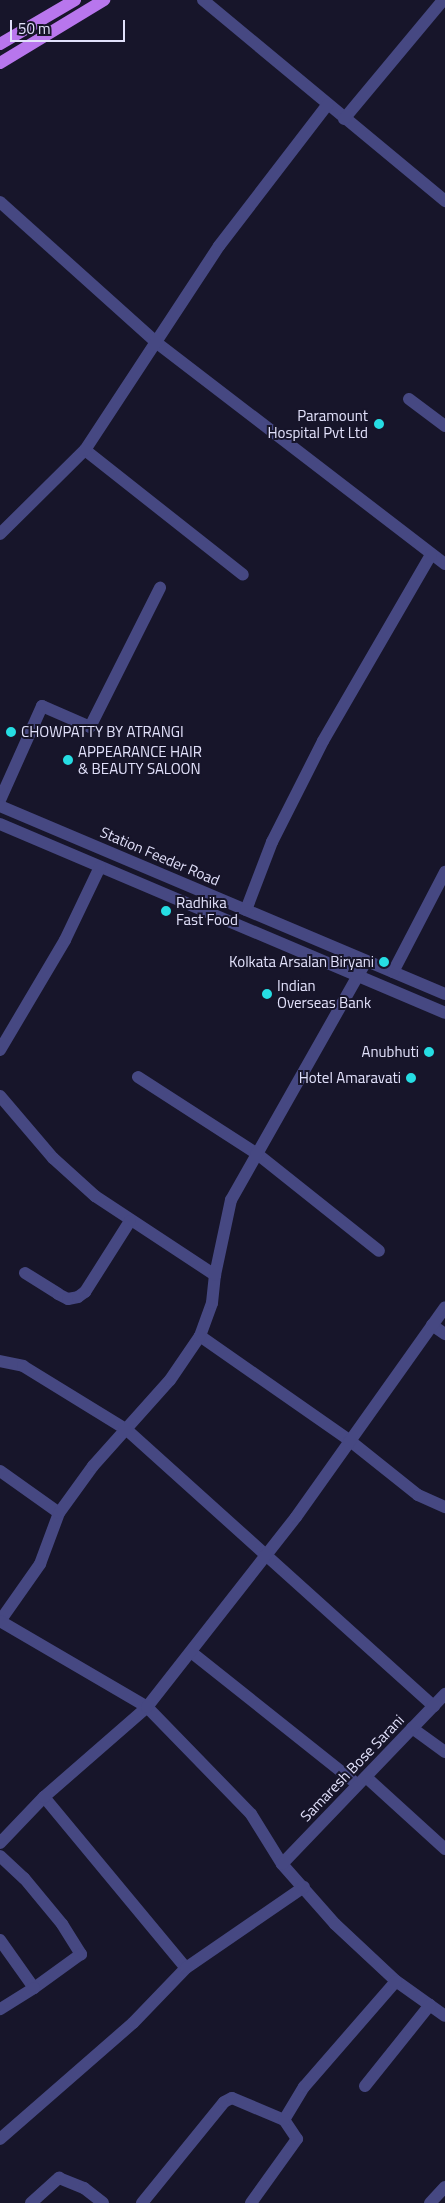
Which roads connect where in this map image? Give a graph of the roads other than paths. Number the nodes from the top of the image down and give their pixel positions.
1 (75, 0) edge
2 (104, 0) edge
3 (203, 0) edge
4 (443, 0) edge
5 (0, 44) edge
6 (0, 63) edge
7 (327, 105) junction
8 (344, 119) junction
9 (444, 200) edge
10 (0, 202) edge
11 (157, 343) junction
12 (409, 399) dead end
13 (445, 426) edge
14 (85, 450) junction
15 (0, 534) edge
16 (431, 554) junction
17 (445, 564) edge
18 (243, 575) dead end
19 (160, 588) dead end
20 (0, 800) edge
21 (0, 806) edge
22 (0, 824) edge
23 (100, 866) junction
24 (445, 872) edge
25 (246, 910) junction
26 (366, 961) junction
27 (393, 972) junction
28 (358, 976) junction
29 (445, 994) edge
30 (445, 1012) edge
31 (4, 1034) edge
32 (0, 1050) edge
33 (138, 1077) dead end
34 (0, 1096) edge
35 (256, 1153) junction
36 (130, 1221) junction
37 (378, 1251) dead end
38 (25, 1273) dead end
39 (215, 1275) junction
40 (445, 1307) edge
41 (432, 1325) junction
42 (445, 1334) edge
43 (200, 1336) junction
44 (0, 1361) edge
45 (127, 1430) junction
46 (349, 1440) junction
47 (0, 1471) edge
48 (445, 1507) edge
49 (60, 1513) junction
50 (267, 1556) junction
51 (0, 1621) edge
52 (191, 1652) junction
53 (445, 1694) edge
54 (434, 1706) junction
55 (147, 1707) junction
56 (412, 1728) junction
57 (445, 1752) edge
58 (362, 1781) junction
59 (44, 1797) junction
60 (0, 1844) edge
61 (445, 1849) edge
62 (0, 1856) edge
63 (282, 1864) junction
64 (304, 1887) junction
65 (0, 1940) edge
66 (186, 1968) junction
67 (396, 1981) junction
68 (34, 1988) junction
69 (430, 2005) junction
70 (0, 2009) edge
71 (445, 2016) edge
72 (365, 2086) dead end
73 (284, 2120) junction
74 (0, 2140) edge
75 (445, 2186) edge
76 (87, 2198) edge
77 (31, 2203) edge
78 (103, 2203) edge
79 (142, 2203) edge
80 (252, 2203) edge
81 (430, 2203) edge

1 - 5 main road
2 - 6 main road
3 - 7 street
4 - 8 street
7 - 8 street
7 - 11 street
8 - 9 street
10 - 11 street
11 - 14 street
11 - 16 street
12 - 13 street
14 - 15 street
14 - 18 street
16 - 17 street
16 - 25 street
19 - 20 street
21 - 25 street, Station Feeder Road
22 - 23 street
23 - 28 street
23 - 31 street
24 - 27 street
25 - 26 street, Station Feeder Road
26 - 27 street, Station Feeder Road
26 - 28 street
27 - 29 street, Station Feeder Road
28 - 30 street
28 - 35 street
31 - 32 street
33 - 35 street
34 - 36 street
35 - 37 street
35 - 39 street
36 - 38 street
36 - 39 street
39 - 43 street
40 - 41 street
41 - 42 street
41 - 46 street
43 - 45 street
43 - 46 street
44 - 45 street
45 - 49 street
45 - 50 street
46 - 48 street
46 - 50 street
47 - 49 street
49 - 51 street
50 - 52 street
50 - 54 street
51 - 55 street
52 - 55 street
52 - 58 street
53 - 54 street, Samaresh Bose Sarani
54 - 56 street, Samaresh Bose Sarani
55 - 59 street
55 - 63 street
56 - 57 street
56 - 58 street, Samaresh Bose Sarani
58 - 61 street
58 - 63 street, Samaresh Bose Sarani
59 - 60 street
59 - 66 street
62 - 68 street
63 - 64 street
64 - 66 street
64 - 67 street
65 - 68 street
66 - 74 street
67 - 69 street
67 - 73 street
68 - 70 street
69 - 71 street
69 - 72 street
73 - 79 street
73 - 80 street
75 - 81 street
76 - 77 street
76 - 78 street

